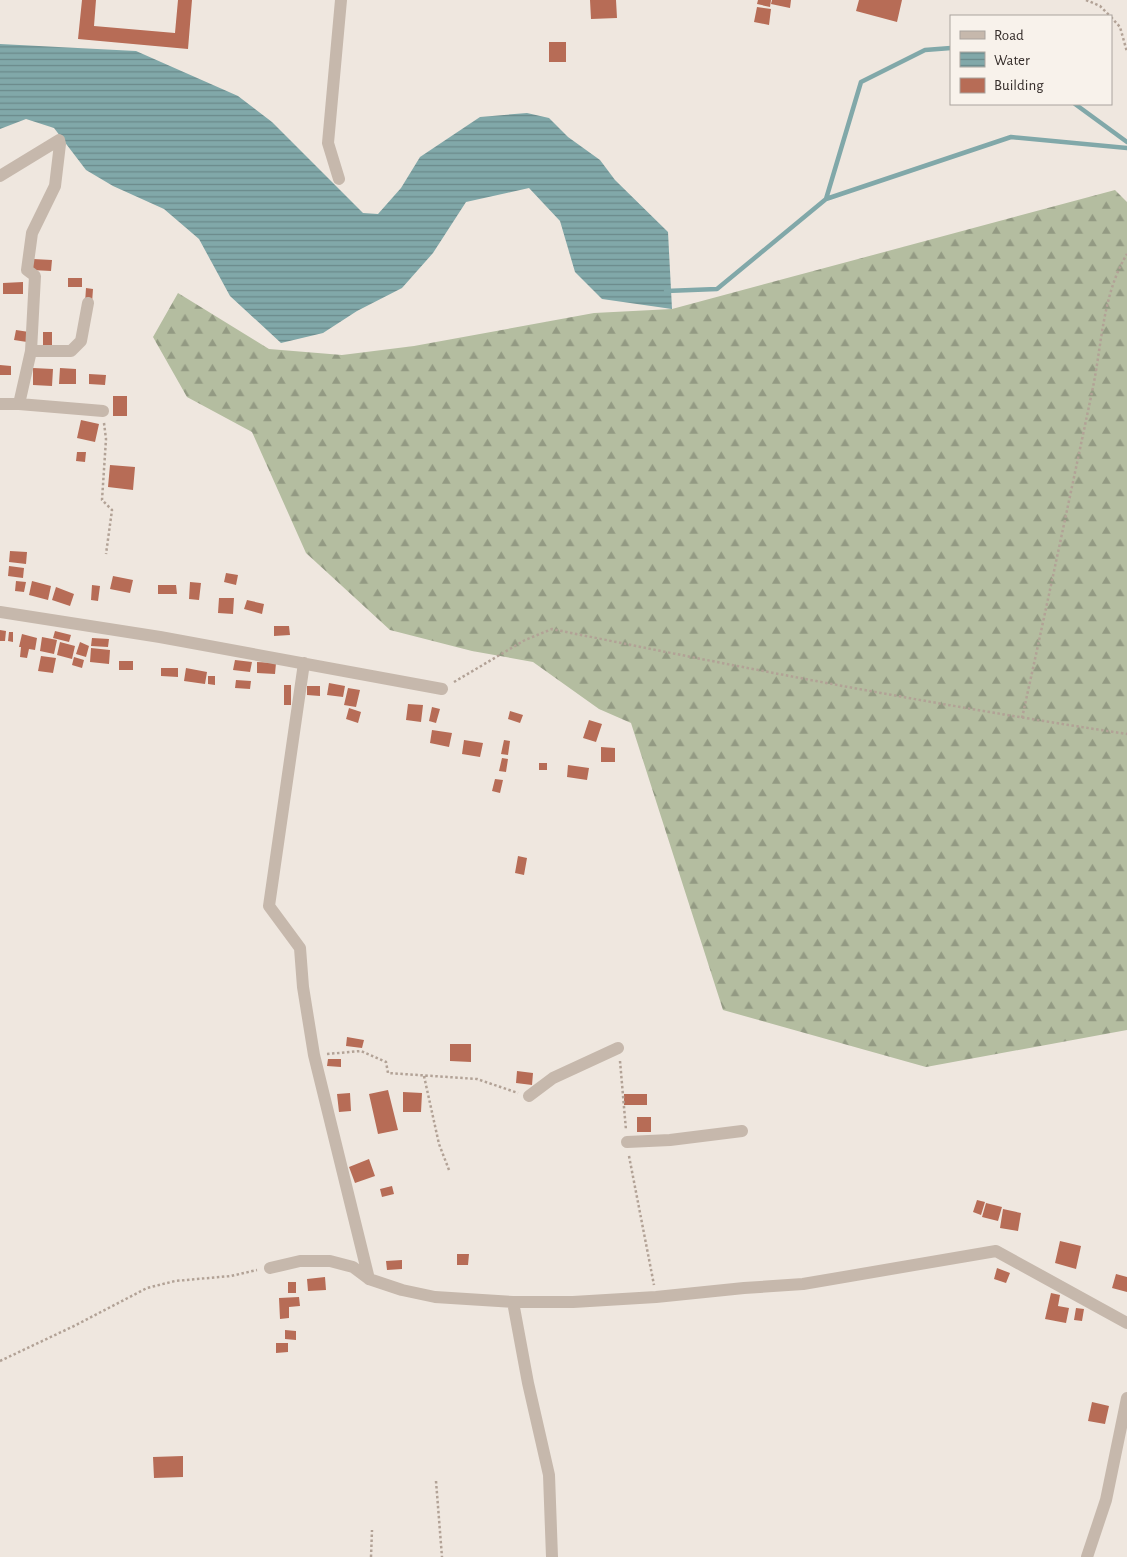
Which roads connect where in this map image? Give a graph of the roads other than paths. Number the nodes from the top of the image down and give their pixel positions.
1 (341, 0) edge
2 (0, 176) edge
3 (339, 179) dead end
4 (88, 303) dead end
5 (31, 351) junction
6 (0, 404) edge
7 (19, 404) junction
8 (103, 411) road end
9 (0, 612) edge
10 (304, 663) junction
11 (442, 689) road end
12 (618, 1048) road end
13 (529, 1096) road end
14 (742, 1131) dead end
15 (627, 1142) road end
16 (270, 1268) road end
17 (370, 1278) junction
18 (513, 1302) junction
19 (1127, 1323) edge
20 (1127, 1398) edge
21 (552, 1557) edge
22 (1087, 1557) edge

1 - 3 street
2 - 5 street
4 - 5 street
5 - 7 street
6 - 7 street
7 - 8 street
9 - 10 street
10 - 11 street
10 - 17 street
12 - 13 street
14 - 15 street
16 - 17 street
17 - 18 street
18 - 19 street
18 - 21 street
20 - 22 street

